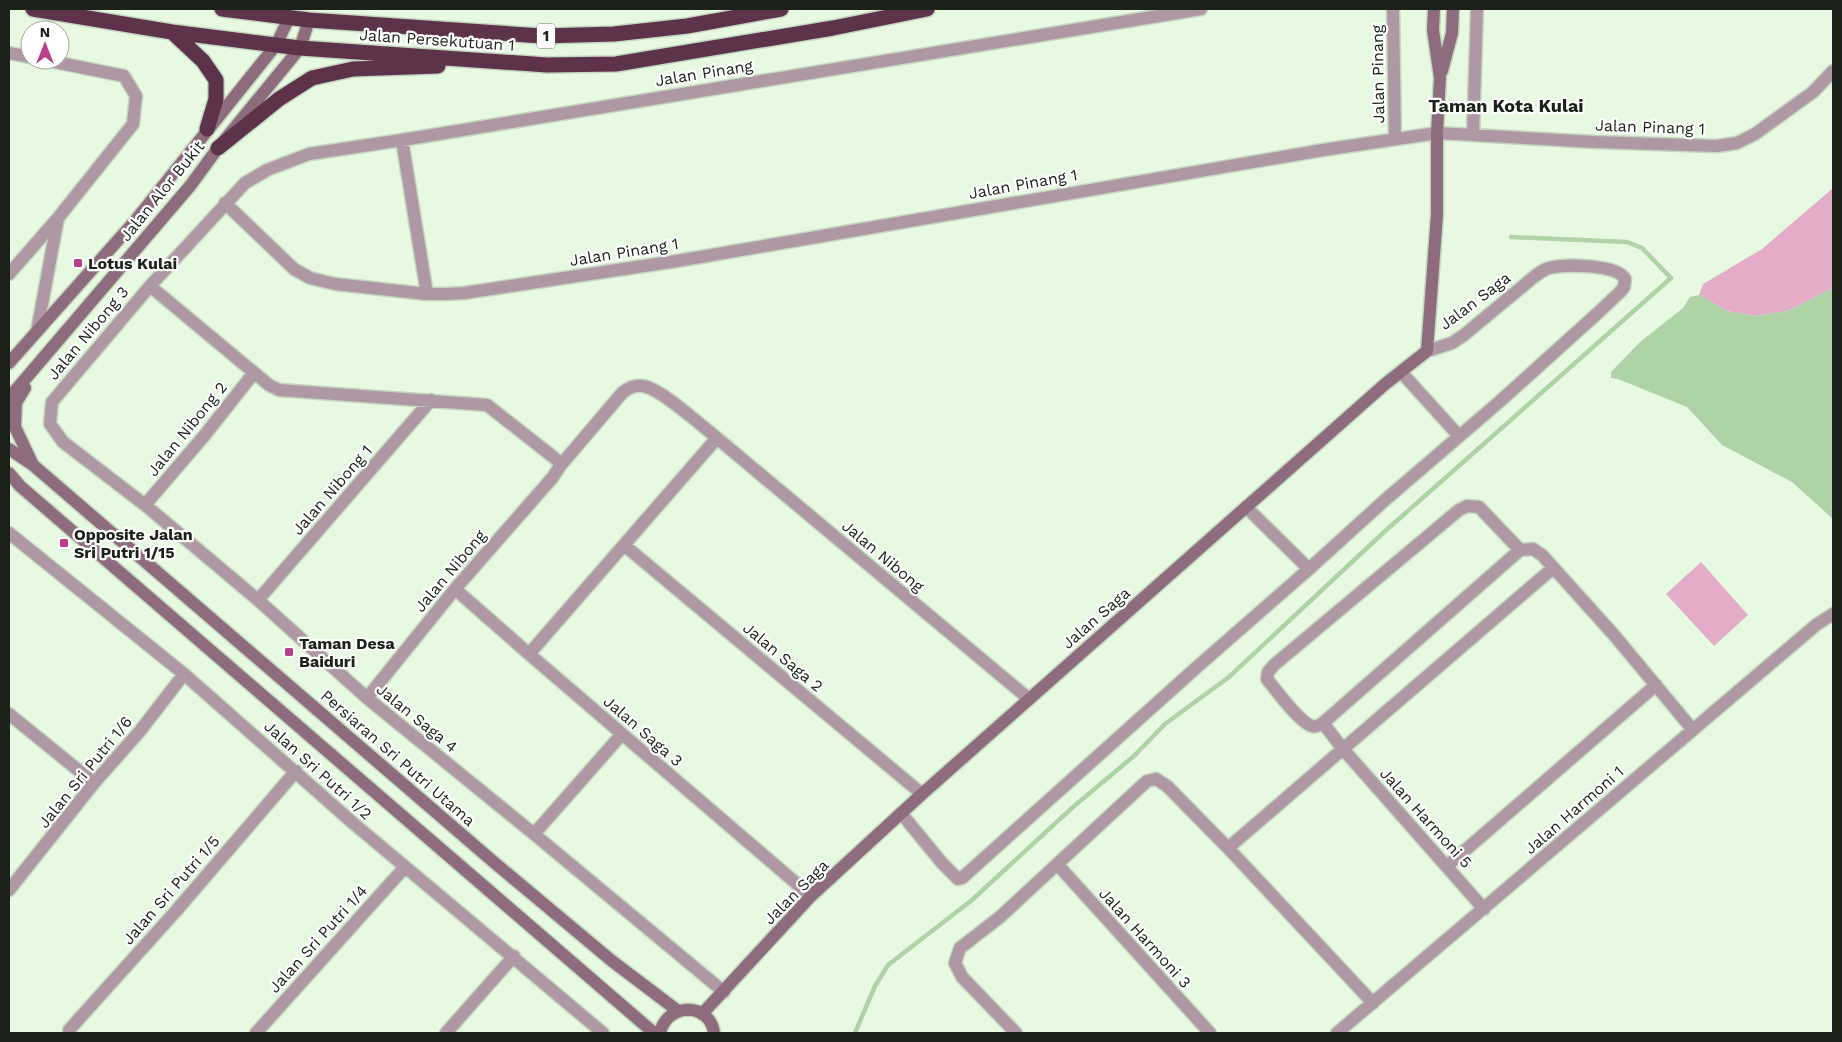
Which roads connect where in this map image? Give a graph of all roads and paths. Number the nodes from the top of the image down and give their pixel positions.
1 (33, 9) edge
2 (222, 9) edge
3 (781, 9) edge
4 (927, 9) edge
5 (1201, 9) edge
6 (1393, 9) edge
7 (1434, 9) edge
8 (1453, 9) edge
9 (1477, 9) edge
10 (289, 18) junction
11 (309, 20) junction
12 (172, 32) junction
13 (276, 45) junction
14 (300, 48) junction
15 (70, 65) edge
16 (548, 65) junction
17 (1833, 71) edge
18 (1440, 78) junction
19 (207, 128) junction
20 (1437, 133) junction
21 (1473, 134) junction
22 (1395, 139) junction
23 (402, 140) junction
24 (218, 148) junction
25 (225, 203) junction
26 (58, 218) junction
27 (9, 274) edge
28 (150, 286) junction
29 (427, 294) junction
30 (37, 331) junction
31 (1427, 350) junction
32 (48, 352) junction
33 (9, 363) edge
34 (1401, 372) junction
35 (254, 374) junction
36 (9, 398) edge
37 (431, 400) junction
38 (50, 424) joint
39 (1459, 436) junction
40 (717, 438) junction
41 (9, 449) edge
42 (33, 465) junction
43 (560, 466) junction
44 (9, 473) edge
45 (14, 484) edge
46 (145, 505) junction
47 (1246, 507) junction
48 (9, 533) edge
49 (624, 545) junction
50 (1520, 550) junction
51 (1553, 568) junction
52 (1309, 569) junction
53 (455, 589) junction
54 (258, 600) junction
55 (1833, 614) edge
56 (529, 654) junction
57 (184, 674) junction
58 (1656, 685) junction
59 (367, 698) junction
60 (1029, 699) junction
61 (9, 714) edge
62 (1323, 723) junction
63 (1693, 730) junction
64 (622, 734) junction
65 (1343, 749) junction
66 (296, 771) junction
67 (94, 784) junction
68 (922, 794) junction
69 (901, 814) junction
70 (534, 834) junction
71 (1228, 848) junction
72 (1056, 864) junction
73 (1447, 866) junction
74 (405, 867) junction
75 (9, 890) edge
76 (812, 896) junction
77 (1484, 909) junction
78 (514, 956) junction
79 (724, 992) junction
80 (1373, 1003) junction
81 (678, 1011) junction
82 (702, 1014) junction
83 (69, 1030) dead end
84 (256, 1033) edge
85 (446, 1033) edge
86 (603, 1033) edge
87 (654, 1033) edge
88 (660, 1033) edge
89 (714, 1033) edge
90 (1016, 1033) edge
91 (1210, 1033) edge
92 (1337, 1033) edge

1 - 12 highway, Jalan Persekutuan 1 / 1
2 - 10 highway, Jalan Persekutuan 1 / 1
3 - 11 highway, Jalan Persekutuan 1 / 1
4 - 16 highway, Jalan Persekutuan 1 / 1
5 - 23 street, Jalan Pinang
6 - 22 street, Jalan Pinang
7 - 18 main road
8 - 18 main road
9 - 21 street
10 - 11 highway, Jalan Persekutuan 1 / 1
10 - 13 main road, Jalan Alor Bukit
11 - 14 main road, Jalan Alor Bukit
12 - 13 highway, Jalan Persekutuan 1 / 1
12 - 19 highway
13 - 14 highway, Jalan Persekutuan 1 / 1
13 - 19 main road, Jalan Alor Bukit
14 - 16 highway, Jalan Persekutuan 1 / 1
14 - 24 main road, Jalan Alor Bukit
15 - 26 street
16 - 24 highway
17 - 21 street, Jalan Pinang 1
18 - 20 main road
19 - 30 main road, Jalan Alor Bukit
20 - 21 street, Jalan Pinang 1
20 - 22 street, Jalan Pinang 1
20 - 31 main road
22 - 29 street, Jalan Pinang 1
23 - 25 street, Jalan Pinang
23 - 29 street
24 - 32 main road, Jalan Alor Bukit
25 - 28 street, Jalan Nibong 3
25 - 29 street, Jalan Pinang 1
26 - 27 street
26 - 30 street
28 - 35 street
28 - 38 street, Jalan Nibong 3
30 - 33 main road, Jalan Alor Bukit
31 - 34 main road, Jalan Saga
31 - 39 street, Jalan Saga
32 - 36 main road, Jalan Alor Bukit
32 - 42 main road
34 - 39 street
34 - 47 main road, Jalan Saga
35 - 37 street
35 - 46 street, Jalan Nibong 2
37 - 43 street
37 - 54 street, Jalan Nibong 1
38 - 46 street, Jalan Saga 4
39 - 52 street
40 - 43 street, Jalan Nibong
40 - 49 street
40 - 60 street, Jalan Nibong
41 - 42 main road, Persiaran Sri Putri Utama
42 - 81 main road, Persiaran Sri Putri Utama
43 - 53 street, Jalan Nibong
44 - 45 main road
45 - 87 main road
46 - 54 street, Jalan Saga 4
47 - 52 street
47 - 60 main road, Jalan Saga
48 - 57 street, Jalan Sri Putri 1/2
49 - 56 street
49 - 68 street, Jalan Saga 2
50 - 51 street
50 - 62 street
50 - 62 street
51 - 58 street
51 - 65 street
52 - 69 street
53 - 56 street, Jalan Saga 3
53 - 59 street, Jalan Nibong
54 - 59 street, Jalan Saga 4
55 - 63 street, Jalan Harmoni 1
56 - 64 street, Jalan Saga 3
57 - 66 street, Jalan Sri Putri 1/2
57 - 67 street, Jalan Sri Putri 1/6
58 - 63 street
58 - 73 street
59 - 70 street, Jalan Saga 4
60 - 68 main road, Jalan Saga
61 - 67 street
62 - 65 street, Jalan Harmoni 5
63 - 77 street, Jalan Harmoni 1
64 - 70 street
64 - 76 street, Jalan Saga 3
65 - 71 street
65 - 73 street, Jalan Harmoni 5
66 - 74 street, Jalan Sri Putri 1/2
66 - 83 street, Jalan Sri Putri 1/5
67 - 75 street, Jalan Sri Putri 1/6
68 - 69 main road, Jalan Saga
69 - 76 main road, Jalan Saga
70 - 79 street, Jalan Saga 4
71 - 72 street
71 - 80 street
72 - 90 street
72 - 91 street, Jalan Harmoni 3
73 - 77 street, Jalan Harmoni 5
74 - 78 street, Jalan Sri Putri 1/2
74 - 84 street, Jalan Sri Putri 1/4
76 - 79 main road, Jalan Saga
77 - 80 street, Jalan Harmoni 1
78 - 85 street
78 - 86 street, Jalan Sri Putri 1/2
79 - 82 main road, Jalan Saga
80 - 92 street, Jalan Harmoni 1
81 - 82 main road
81 - 88 main road
82 - 89 main road

